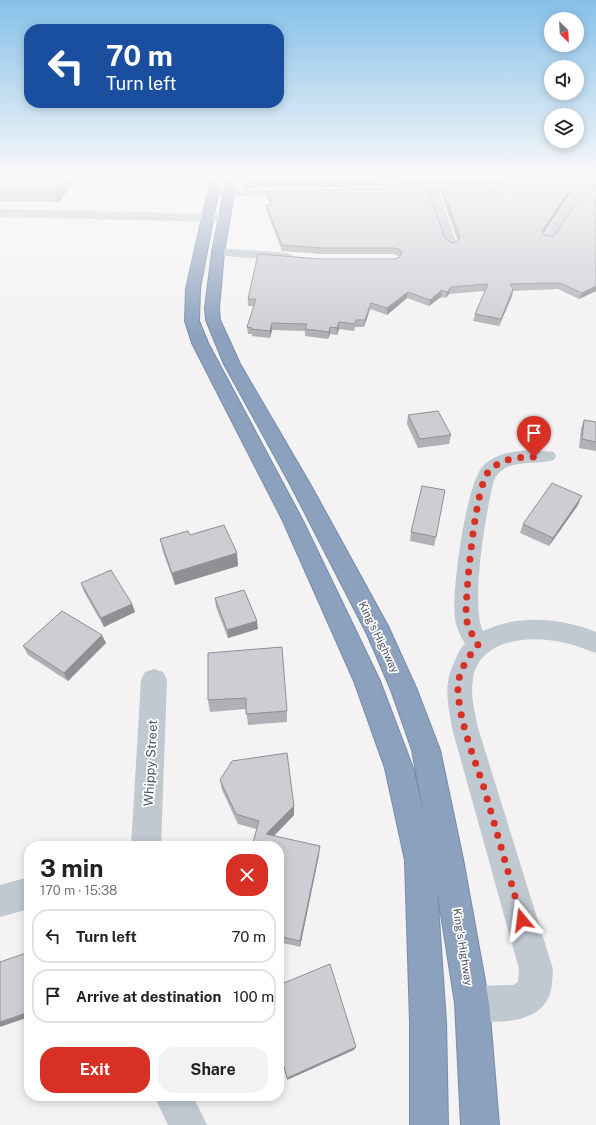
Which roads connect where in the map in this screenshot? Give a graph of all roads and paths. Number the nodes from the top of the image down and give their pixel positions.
1 (212, 230) edge
2 (217, 230) edge
3 (446, 230) edge
4 (554, 230) edge
5 (548, 238) edge
6 (451, 244) edge
7 (218, 252) junction
8 (298, 258) edge
9 (547, 456) dead end
10 (596, 643) edge
11 (478, 645) junction
12 (154, 680) dead end
13 (146, 841) edge
14 (24, 894) edge
15 (0, 901) edge
16 (472, 1003) junction
17 (176, 1101) edge
18 (188, 1125) edge
19 (429, 1125) edge
20 (480, 1125) edge

1 - 19 highway, King's Highway
2 - 7 highway, King's Highway
3 - 6 street
4 - 5 street
7 - 8 street
7 - 16 highway, King's Highway
9 - 11 street
10 - 11 street
11 - 16 street
12 - 13 street, Whippy Street
14 - 15 street
16 - 20 highway, King's Highway
17 - 18 street

